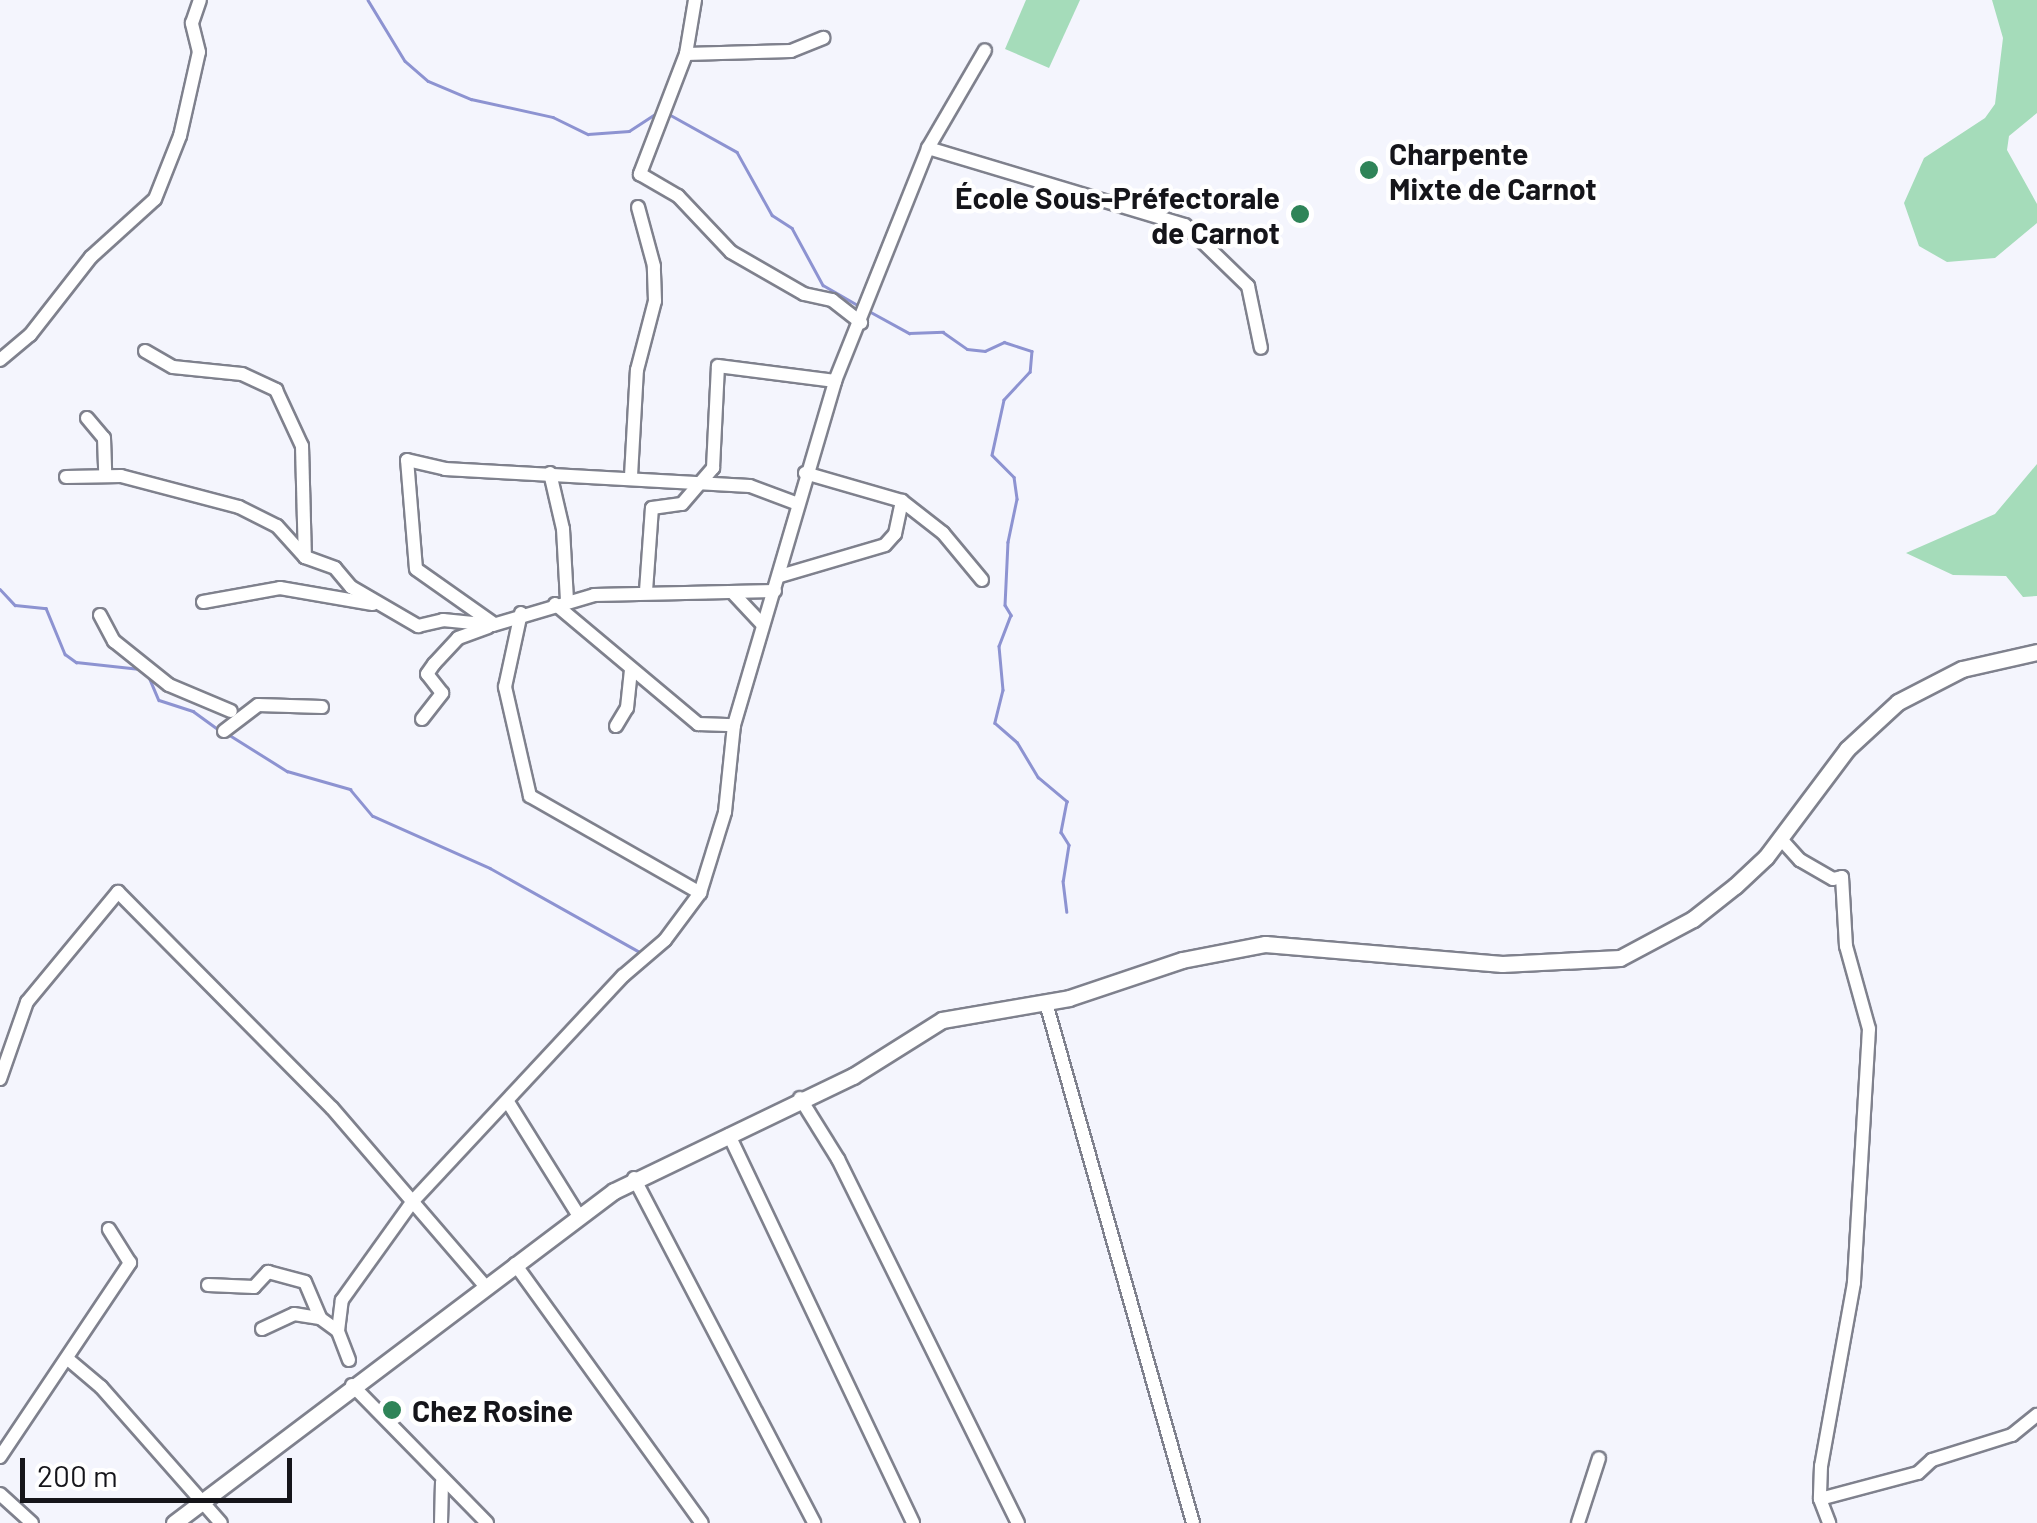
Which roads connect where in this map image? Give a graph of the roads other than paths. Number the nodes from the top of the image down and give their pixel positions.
1 (200, 0) edge
2 (695, 0) edge
3 (823, 38) dead end
4 (985, 50) dead end
5 (686, 54) junction
6 (928, 148) junction
7 (638, 208) dead end
8 (861, 323) junction
9 (1261, 348) dead end
10 (145, 351) dead end
11 (0, 360) edge
12 (835, 380) junction
13 (87, 418) dead end
14 (806, 473) junction
15 (550, 474) junction
16 (105, 476) junction
17 (630, 476) junction
18 (66, 477) dead end
19 (706, 481) junction
20 (902, 501) junction
21 (798, 504) junction
22 (304, 556) junction
23 (780, 576) junction
24 (982, 580) dead end
25 (646, 591) junction
26 (775, 591) junction
27 (732, 592) junction
28 (203, 602) dead end
29 (561, 602) junction
30 (386, 607) junction
31 (521, 613) junction
32 (100, 615) dead end
33 (762, 624) junction
34 (494, 625) junction
35 (2037, 652) edge
36 (631, 670) junction
37 (322, 707) dead end
38 (231, 711) dead end
39 (422, 719) dead end
40 (734, 724) junction
41 (616, 726) dead end
42 (224, 731) dead end
43 (1780, 838) junction
44 (700, 894) junction
45 (1046, 1003) junction
46 (0, 1080) edge
47 (800, 1098) junction
48 (508, 1102) junction
49 (729, 1135) junction
50 (634, 1178) junction
51 (413, 1202) junction
52 (579, 1216) junction
53 (109, 1229) dead end
54 (514, 1264) junction
55 (208, 1285) dead end
56 (485, 1286) junction
57 (320, 1318) junction
58 (262, 1330) dead end
59 (338, 1331) junction
60 (70, 1360) junction
61 (348, 1360) dead end
62 (352, 1385) junction
63 (2037, 1415) edge
64 (0, 1456) edge
65 (1600, 1458) dead end
66 (442, 1482) junction
67 (0, 1494) edge
68 (1820, 1499) junction
69 (203, 1500) junction
70 (32, 1523) edge
71 (174, 1523) edge
72 (220, 1523) edge
73 (441, 1523) edge
74 (487, 1523) edge
75 (702, 1523) edge
76 (814, 1523) edge
77 (913, 1523) edge
78 (1018, 1523) edge
79 (1193, 1523) edge
80 (1578, 1523) edge
81 (1829, 1523) edge

1 - 11 street
2 - 5 street
3 - 5 street
4 - 6 street
5 - 8 street
6 - 8 street
6 - 9 street
7 - 17 street
8 - 12 street
10 - 22 street
12 - 14 street
12 - 19 street
13 - 16 street
14 - 20 street
14 - 21 street
15 - 17 street
15 - 29 street
15 - 34 street
16 - 18 street
16 - 22 street
17 - 19 street
19 - 21 street
19 - 25 street
20 - 23 street
20 - 24 street
21 - 23 street
22 - 30 street
23 - 26 street
25 - 27 street
25 - 29 street
26 - 27 street
26 - 33 street
27 - 33 street
28 - 30 street
29 - 31 street
29 - 36 street
30 - 34 street
31 - 34 street
31 - 44 street
32 - 38 street
33 - 40 street
34 - 39 street
35 - 43 main road
36 - 40 street
36 - 41 street
37 - 42 street
40 - 44 street
43 - 45 main road
43 - 68 street
44 - 48 street
45 - 47 main road
45 - 79 street
46 - 51 street
47 - 49 main road
47 - 78 street
48 - 51 street
48 - 52 street
49 - 50 main road
49 - 77 street
50 - 52 main road
50 - 76 street
51 - 56 street
51 - 59 street
52 - 54 main road
53 - 60 street
54 - 56 main road
54 - 75 street
55 - 57 street
56 - 62 main road
57 - 58 street
57 - 59 street
59 - 61 street
60 - 64 street
60 - 69 street
62 - 66 street
62 - 69 main road
63 - 68 street
65 - 80 street
66 - 73 street
66 - 74 street
67 - 70 street
68 - 81 street
69 - 71 main road
69 - 72 street

